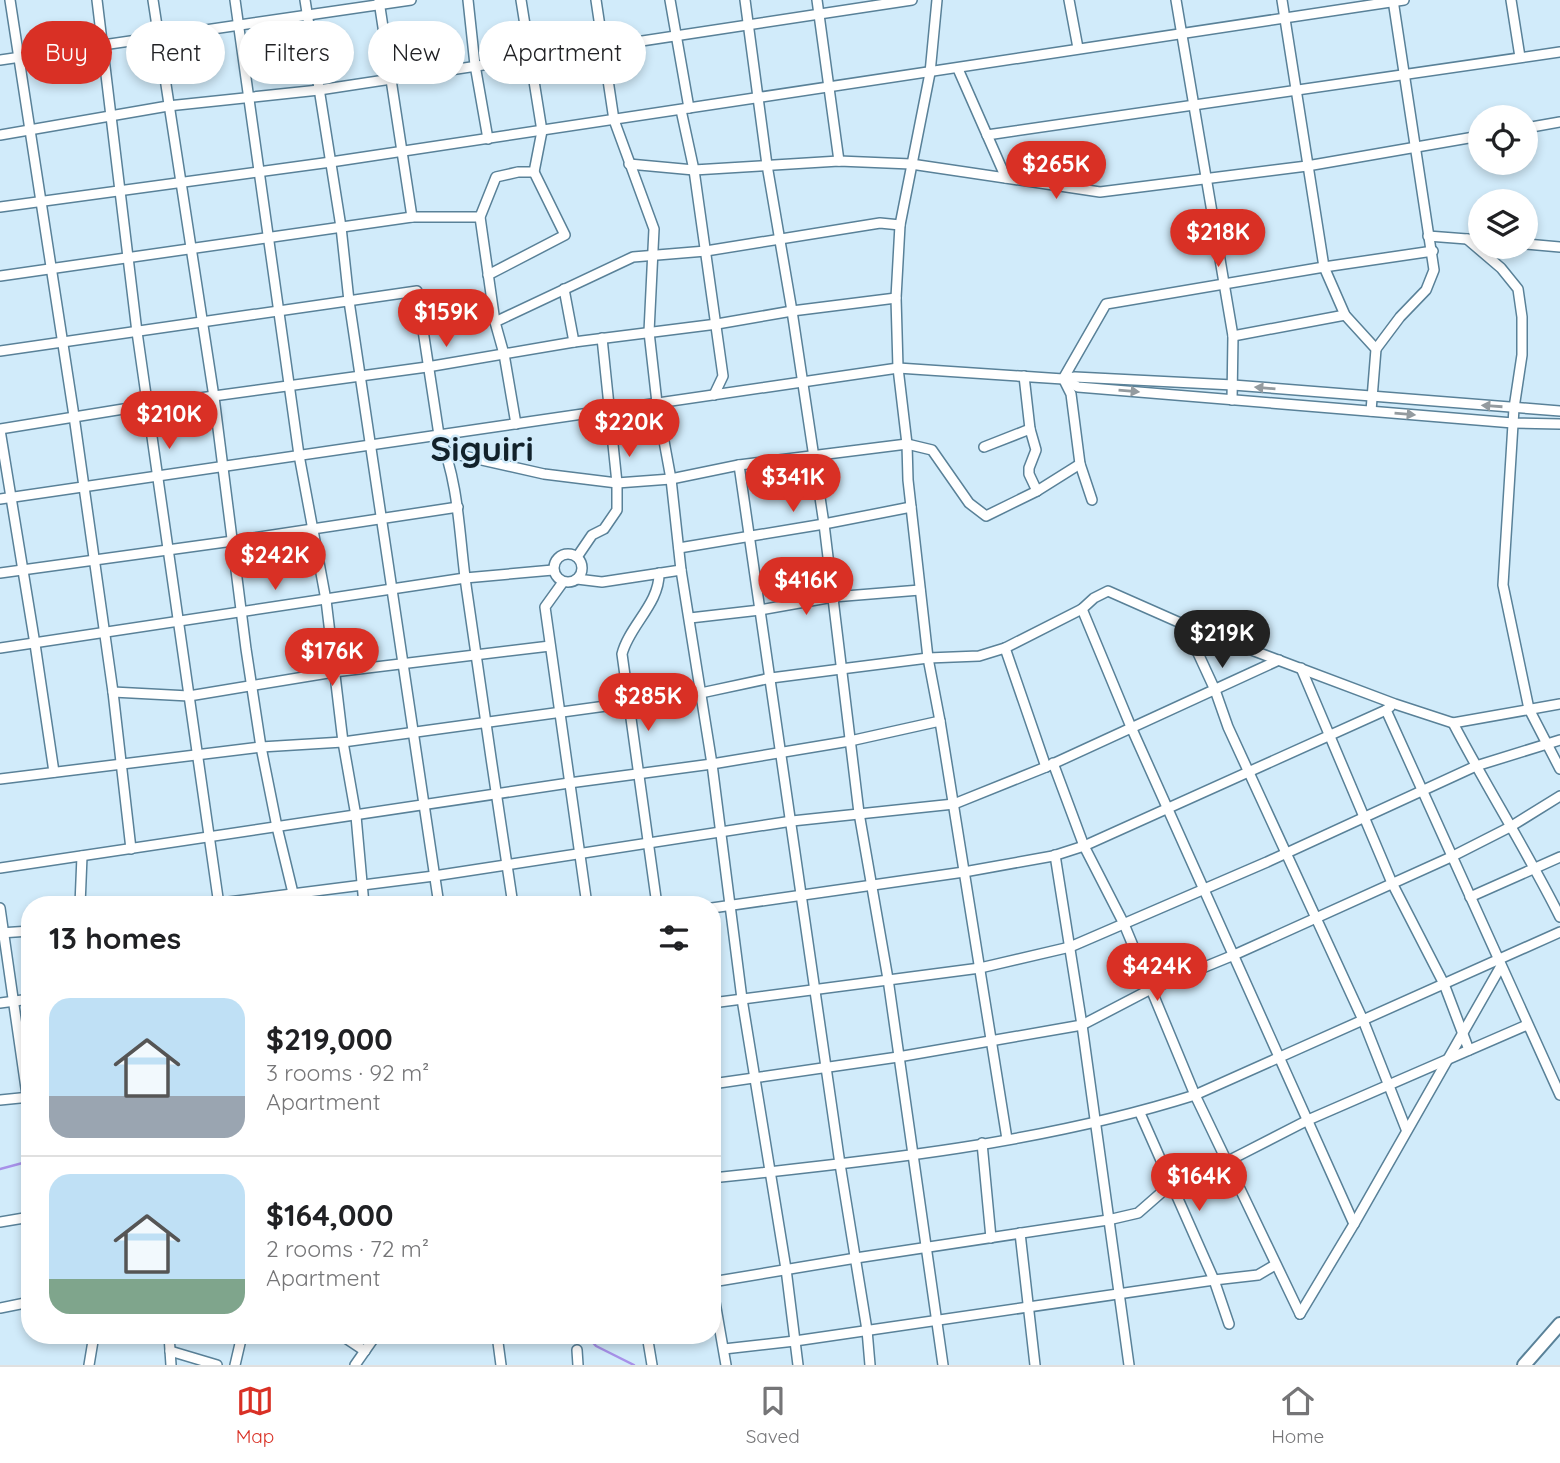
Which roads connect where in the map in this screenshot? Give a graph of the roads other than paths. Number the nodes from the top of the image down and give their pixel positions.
1 (10, 0) edge
2 (97, 0) edge
3 (153, 0) edge
4 (235, 0) edge
5 (305, 0) edge
6 (411, 0) edge
7 (468, 0) edge
8 (521, 0) edge
9 (596, 0) edge
10 (670, 0) edge
11 (745, 0) edge
12 (817, 0) edge
13 (912, 0) edge
14 (937, 0) edge
15 (1069, 0) edge
16 (1176, 0) edge
17 (1282, 0) edge
18 (1404, 0) edge
19 (1511, 0) edge
20 (888, 1) edge
21 (1393, 1) edge
22 (379, 2) edge
23 (819, 14) junction
24 (307, 16) junction
25 (1285, 18) junction
26 (100, 21) edge
27 (156, 21) edge
28 (273, 21) edge
29 (382, 21) edge
30 (525, 21) edge
31 (599, 21) edge
32 (748, 23) junction
33 (239, 26) joint
34 (225, 28) edge
35 (1180, 34) junction
36 (675, 35) junction
37 (646, 40) edge
38 (1078, 48) junction
39 (1560, 52) edge
40 (1520, 57) junction
41 (19, 58) junction
42 (0, 60) edge
43 (479, 64) edge
44 (475, 65) junction
45 (465, 67) edge
46 (958, 69) junction
47 (930, 73) junction
48 (1404, 75) junction
49 (368, 82) edge
50 (108, 84) edge
51 (165, 84) edge
52 (247, 84) edge
53 (391, 84) edge
54 (536, 84) edge
55 (608, 84) edge
56 (828, 88) junction
57 (319, 90) junction
58 (1296, 90) junction
59 (249, 97) junction
60 (757, 98) junction
61 (1193, 104) junction
62 (168, 106) junction
63 (685, 109) junction
64 (112, 117) junction
65 (614, 120) junction
66 (1560, 122) edge
67 (1538, 126) edge
68 (32, 130) junction
69 (542, 131) junction
70 (0, 135) edge
71 (987, 135) junction
72 (1468, 138) edge
73 (488, 139) junction
74 (1415, 149) junction
75 (403, 151) junction
76 (839, 161) junction
77 (331, 162) junction
78 (628, 164) junction
79 (911, 164) junction
80 (767, 165) junction
81 (1307, 166) junction
82 (694, 170) junction
83 (261, 172) junction
84 (534, 172) junction
85 (1006, 178) junction
86 (1205, 180) junction
87 (180, 182) junction
88 (121, 190) junction
89 (43, 201) junction
90 (0, 207) edge
91 (412, 217) junction
92 (480, 218) junction
93 (900, 225) junction
94 (341, 227) junction
95 (1428, 236) junction
96 (269, 238) junction
97 (780, 239) junction
98 (1467, 239) joint
99 (1538, 245) edge
100 (1560, 247) edge
101 (191, 249) junction
102 (706, 251) junction
103 (1433, 251) junction
104 (655, 256) junction
105 (128, 258) junction
106 (1324, 267) junction
107 (52, 269) junction
108 (488, 275) junction
109 (0, 276) edge
110 (1223, 284) junction
111 (564, 289) junction
112 (896, 298) junction
113 (349, 301) junction
114 (278, 311) junction
115 (792, 311) junction
116 (1345, 315) junction
117 (201, 322) junction
118 (495, 322) junction
119 (717, 324) junction
120 (138, 332) junction
121 (649, 332) junction
122 (1233, 336) junction
123 (602, 338) junction
124 (63, 342) junction
125 (574, 342) junction
126 (1376, 349) junction
127 (0, 351) edge
128 (504, 354) junction
129 (428, 367) junction
130 (898, 368) junction
131 (361, 376) junction
132 (723, 376) junction
133 (1024, 376) junction
134 (1063, 379) junction
135 (803, 382) junction
136 (290, 385) junction
137 (1233, 386) junction
138 (738, 391) junction
139 (715, 395) junction
140 (214, 397) junction
141 (1372, 397) junction
142 (1232, 400) junction
143 (657, 403) junction
144 (148, 405) junction
145 (1514, 408) junction
146 (609, 410) junction
147 (1371, 411) junction
148 (1560, 411) edge
149 (74, 416) junction
150 (1513, 423) junction
151 (516, 424) junction
152 (1560, 424) edge
153 (0, 429) edge
154 (1030, 429) junction
155 (439, 435) junction
156 (907, 444) junction
157 (370, 445) junction
158 (984, 447) dead end
159 (446, 452) junction
160 (299, 455) junction
161 (814, 457) junction
162 (1080, 464) junction
163 (739, 465) junction
164 (223, 466) junction
165 (158, 476) junction
166 (671, 479) junction
167 (617, 483) junction
168 (85, 486) junction
169 (1037, 491) junction
170 (11, 497) junction
171 (0, 499) edge
172 (1092, 500) dead end
173 (458, 507) junction
174 (911, 507) junction
175 (381, 519) junction
176 (824, 524) junction
177 (313, 529) junction
178 (749, 537) junction
179 (233, 541) junction
180 (678, 548) junction
181 (168, 550) junction
182 (577, 557) junction
183 (95, 560) junction
184 (23, 570) junction
185 (553, 570) junction
186 (681, 570) junction
187 (0, 573) edge
188 (659, 573) junction
189 (465, 578) junction
190 (577, 579) junction
191 (563, 582) junction
192 (393, 589) junction
193 (920, 590) junction
194 (833, 597) junction
195 (326, 600) junction
196 (1082, 609) junction
197 (760, 610) junction
198 (241, 612) junction
199 (690, 618) junction
200 (178, 620) junction
201 (1185, 625) junction
202 (105, 632) junction
203 (36, 644) junction
204 (550, 646) junction
205 (0, 648) edge
206 (1005, 648) junction
207 (476, 654) junction
208 (928, 658) junction
209 (1279, 660) junction
210 (402, 663) junction
211 (1301, 668) junction
212 (841, 669) junction
213 (334, 672) junction
214 (771, 678) junction
215 (251, 685) junction
216 (1215, 690) junction
217 (113, 692) junction
218 (701, 693) junction
219 (189, 696) junction
220 (628, 702) junction
221 (1395, 704) junction
222 (1560, 704) edge
223 (1529, 709) junction
224 (1386, 710) junction
225 (559, 712) junction
226 (485, 721) junction
227 (940, 721) junction
228 (1453, 723) junction
229 (1131, 727) junction
230 (412, 733) junction
231 (1329, 735) junction
232 (1560, 740) edge
233 (850, 741) junction
234 (344, 742) junction
235 (1549, 743) junction
236 (261, 747) junction
237 (781, 753) junction
238 (197, 755) junction
239 (122, 764) junction
240 (712, 764) junction
241 (1050, 765) junction
242 (1476, 766) junction
243 (1560, 769) edge
244 (1248, 771) junction
245 (54, 772) junction
246 (639, 774) junction
247 (0, 779) edge
248 (569, 783) junction
249 (1423, 790) junction
250 (496, 796) junction
251 (1560, 796) edge
252 (954, 804) junction
253 (423, 806) junction
254 (1167, 808) junction
255 (859, 813) junction
256 (356, 816) junction
257 (1364, 816) junction
258 (792, 821) junction
259 (276, 827) junction
260 (1510, 827) junction
261 (721, 833) junction
262 (208, 837) junction
263 (650, 843) junction
264 (1084, 846) junction
265 (131, 849) junction
266 (579, 853) junction
267 (1286, 853) junction
268 (1055, 855) junction
269 (82, 856) junction
270 (1560, 857) edge
271 (1451, 858) junction
272 (507, 865) junction
273 (0, 868) edge
274 (1536, 869) junction
275 (964, 872) junction
276 (434, 876) junction
277 (872, 883) junction
278 (1392, 883) junction
279 (362, 886) junction
280 (1204, 890) junction
281 (293, 893) junction
282 (803, 894) junction
283 (80, 896) edge
284 (218, 896) edge
285 (271, 896) edge
286 (363, 896) edge
287 (437, 896) edge
288 (512, 896) edge
289 (586, 896) edge
290 (656, 896) edge
291 (1470, 897) junction
292 (730, 905) junction
293 (721, 906) edge
294 (0, 908) edge
295 (1316, 917) junction
296 (1560, 917) edge
297 (1124, 924) junction
298 (21, 932) edge
299 (1560, 932) edge
300 (2, 933) edge
301 (1070, 947) junction
302 (1234, 956) junction
303 (1499, 964) junction
304 (980, 968) junction
305 (888, 979) junction
306 (1444, 984) junction
307 (817, 988) junction
308 (1151, 989) junction
309 (742, 999) junction
310 (21, 1000) edge
311 (13, 1001) junction
312 (721, 1002) edge
313 (0, 1003) edge
314 (1363, 1020) junction
315 (1083, 1025) junction
316 (1527, 1025) junction
317 (1463, 1030) junction
318 (991, 1041) junction
319 (1469, 1049) junction
320 (21, 1052) edge
321 (898, 1057) junction
322 (1279, 1059) junction
323 (1447, 1059) junction
324 (827, 1067) junction
325 (754, 1078) junction
326 (721, 1083) edge
327 (1390, 1085) junction
328 (1195, 1095) junction
329 (1560, 1095) edge
330 (21, 1098) edge
331 (0, 1100) edge
332 (1140, 1113) junction
333 (1308, 1120) junction
334 (1094, 1123) junction
335 (1406, 1129) junction
336 (1007, 1139) junction
337 (982, 1143) junction
338 (913, 1154) junction
339 (1228, 1161) junction
340 (840, 1164) junction
341 (768, 1172) junction
342 (721, 1177) edge
343 (1170, 1185) junction
344 (21, 1218) edge
345 (1108, 1220) junction
346 (0, 1222) edge
347 (1354, 1224) junction
348 (1020, 1233) junction
349 (991, 1238) junction
350 (927, 1248) junction
351 (856, 1258) junction
352 (1276, 1265) junction
353 (786, 1269) junction
354 (1214, 1280) junction
355 (721, 1282) edge
356 (1119, 1294) junction
357 (21, 1304) edge
358 (0, 1308) edge
359 (1030, 1308) junction
360 (937, 1321) junction
361 (1229, 1324) dead end
362 (1560, 1324) edge
363 (867, 1330) junction
364 (721, 1333) edge
365 (795, 1341) junction
366 (92, 1344) edge
367 (170, 1344) edge
368 (240, 1344) edge
369 (354, 1344) edge
370 (370, 1344) edge
371 (498, 1344) edge
372 (648, 1344) edge
373 (724, 1349) junction
374 (170, 1350) junction
375 (577, 1350) dead end
376 (365, 1351) junction
377 (356, 1364) edge
378 (89, 1365) edge
379 (171, 1365) edge
380 (217, 1365) edge
381 (235, 1365) edge
382 (500, 1365) edge
383 (578, 1365) edge
384 (652, 1365) edge
385 (726, 1365) edge
386 (797, 1365) edge
387 (870, 1365) edge
388 (943, 1365) edge
389 (1035, 1365) edge
390 (1129, 1365) edge
391 (1524, 1365) edge

1 - 41 street
2 - 26 street
3 - 27 street
4 - 33 street
5 - 24 street
6 - 22 street
7 - 44 street
8 - 30 street
9 - 31 street
10 - 36 street
11 - 32 street
12 - 23 street
13 - 20 street
14 - 47 street
15 - 38 street
16 - 35 street
17 - 25 street
18 - 21 street
19 - 40 street
20 - 23 street
21 - 25 street
21 - 48 street
22 - 24 street
22 - 29 street
23 - 32 street
23 - 56 street
24 - 28 street
24 - 57 street
25 - 35 street
25 - 58 street
32 - 36 street
32 - 60 street
33 - 34 street
35 - 38 street
35 - 61 street
36 - 37 street
36 - 63 street
38 - 46 street
39 - 40 street
40 - 48 street
41 - 42 street
41 - 68 street
43 - 44 street
44 - 45 street
44 - 73 street
46 - 47 street
46 - 71 street
47 - 56 street
47 - 79 street
48 - 58 street
48 - 74 street
49 - 57 street
50 - 64 street
51 - 62 street
52 - 59 street
53 - 75 street
54 - 69 street
55 - 65 street
56 - 60 street
56 - 76 street
57 - 59 street
57 - 77 street
58 - 61 street
58 - 81 street
59 - 62 street
59 - 83 street
60 - 63 street
60 - 80 street
61 - 71 street
61 - 86 street
62 - 64 street
62 - 87 street
63 - 65 street
63 - 82 street
64 - 68 street
64 - 88 street
65 - 69 street
65 - 78 street
66 - 67 street
68 - 70 street
68 - 89 street
69 - 73 street
69 - 84 street
71 - 85 street
72 - 74 street
73 - 75 street
74 - 81 street
74 - 95 street
75 - 77 street
75 - 91 street
76 - 79 street
76 - 80 street
77 - 83 street
77 - 94 street
78 - 82 street
78 - 104 street
79 - 85 street
79 - 93 street
80 - 82 street
80 - 97 street
81 - 86 street
81 - 106 street
82 - 102 street
83 - 87 street
83 - 96 street
84 - 92 street
84 - 108 street
85 - 86 street
86 - 110 street
87 - 88 street
87 - 101 street
88 - 89 street
88 - 105 street
89 - 90 street
89 - 107 street
91 - 92 street
91 - 94 street
92 - 108 street
93 - 97 street
93 - 112 street
94 - 96 street
94 - 113 street
95 - 98 street
95 - 103 street
96 - 101 street
96 - 114 street
97 - 102 street
97 - 115 street
98 - 145 street
99 - 100 street
101 - 105 street
101 - 117 street
102 - 104 street
102 - 119 street
103 - 106 street
103 - 126 street
104 - 111 street
104 - 121 street
105 - 107 street
105 - 120 street
106 - 110 street
106 - 116 street
107 - 109 street
107 - 124 street
108 - 118 street
110 - 122 street
110 - 134 street
111 - 118 street
111 - 125 street
112 - 115 street
112 - 130 street
113 - 114 street
113 - 129 street
113 - 131 street
114 - 117 street
114 - 136 street
115 - 119 street
115 - 135 street
116 - 122 street
116 - 126 street
117 - 120 street
117 - 140 street
118 - 128 street
119 - 121 street
119 - 132 street
120 - 124 street
120 - 144 street
121 - 123 street
121 - 143 street
122 - 137 street
123 - 125 street
123 - 146 street
124 - 127 street
124 - 149 street
125 - 128 street
126 - 141 street
128 - 129 street
128 - 151 street
129 - 131 street
129 - 155 street
130 - 133 street
130 - 135 street
130 - 156 street
131 - 136 street
131 - 157 street
132 - 138 street
132 - 139 street
133 - 134 street
133 - 154 street
134 - 137 street
134 -> 142 street
134 - 162 street
135 - 138 street
135 - 161 street
136 - 140 street
136 - 160 street
141 -> 137 street
137 - 142 street
138 - 139 street
139 - 143 street
140 - 144 street
140 - 164 street
145 -> 141 street
141 - 147 street
142 - 147 street
143 - 146 street
143 - 166 street
144 - 149 street
144 - 165 street
145 - 148 street
145 - 150 street
146 - 151 street
146 - 167 street
147 -> 150 street
149 - 153 street
149 - 168 street
150 - 152 street
150 - 223 street
151 - 155 street
153 - 170 street
154 - 158 street
154 - 169 street
155 - 157 street
155 - 159 street
156 - 161 street
156 - 169 street
156 - 174 street
157 - 160 street
157 - 175 street
159 - 167 street
159 - 173 street
160 - 164 street
160 - 177 street
161 - 163 street
161 - 176 street
162 - 169 street
162 - 172 street
163 - 166 street
163 - 178 street
164 - 165 street
164 - 179 street
165 - 168 street
165 - 181 street
166 - 167 street
166 - 180 street
167 - 182 street
168 - 170 street
168 - 183 street
170 - 171 street
170 - 184 street
173 - 175 street
173 - 189 street
174 - 176 street
174 - 193 street
175 - 177 street
175 - 192 street
176 - 178 street
176 - 194 street
177 - 179 street
177 - 195 street
178 - 180 street
178 - 197 street
179 - 181 street
179 - 198 street
180 - 186 street
181 - 183 street
181 - 200 street
182 - 185 street
182 - 190 street
183 - 184 street
183 - 202 street
184 - 187 street
184 - 203 street
185 - 189 street
185 - 191 street
186 - 188 street
186 - 199 street
188 - 190 street
188 - 220 street
189 - 192 street
189 - 207 street
190 - 191 street
191 - 204 street
192 - 195 street
192 - 210 street
193 - 194 street
193 - 208 street
194 - 197 street
194 - 212 street
195 - 198 street
195 - 213 street
196 - 201 street
196 - 206 street
196 - 229 street
197 - 199 street
197 - 214 street
198 - 200 street
198 - 215 street
199 - 218 street
200 - 202 street
200 - 219 street
201 - 209 street
201 - 216 street
202 - 203 street
202 - 217 street
203 - 205 street
203 - 245 street
204 - 207 street
204 - 225 street
206 - 208 street
206 - 241 street
207 - 210 street
207 - 226 street
208 - 212 street
208 - 227 street
209 - 211 street
209 - 216 street
210 - 213 street
210 - 230 street
211 - 221 street
211 - 231 street
212 - 214 street
212 - 233 street
213 - 215 street
213 - 234 street
214 - 218 street
214 - 237 street
215 - 219 street
215 - 236 street
216 - 229 street
216 - 244 street
217 - 219 street
217 - 239 street
218 - 220 street
218 - 240 street
219 - 238 street
220 - 225 street
220 - 246 street
221 - 224 street
221 - 228 street
222 - 223 street
223 - 228 street
223 - 235 street
224 - 231 street
224 - 249 street
225 - 226 street
225 - 248 street
226 - 230 street
226 - 250 street
227 - 233 street
227 - 252 street
228 - 242 street
229 - 241 street
229 - 254 street
230 - 234 street
230 - 253 street
231 - 244 street
231 - 257 street
232 - 235 street
233 - 237 street
233 - 255 street
234 - 236 street
234 - 256 street
235 - 242 street
235 - 243 street
236 - 238 street
236 - 259 street
237 - 240 street
237 - 258 street
238 - 239 street
238 - 262 street
239 - 245 street
239 - 265 street
240 - 246 street
240 - 261 street
241 - 252 street
241 - 264 street
242 - 249 street
242 - 260 street
244 - 254 street
244 - 267 street
245 - 247 street
246 - 248 street
246 - 263 street
248 - 250 street
248 - 266 street
249 - 257 street
249 - 271 street
250 - 253 street
250 - 272 street
251 - 260 street
252 - 255 street
252 - 275 street
253 - 256 street
253 - 276 street
254 - 264 street
254 - 280 street
255 - 258 street
255 - 277 street
256 - 259 street
256 - 279 street
257 - 267 street
257 - 278 street
258 - 261 street
258 - 282 street
259 - 262 street
259 - 281 street
260 - 271 street
260 - 274 street
261 - 263 street
261 - 292 street
262 - 265 street
262 - 284 street
263 - 266 street
263 - 290 street
264 - 268 street
264 - 297 street
265 - 269 street
266 - 272 street
266 - 289 street
267 - 280 street
267 - 295 street
268 - 275 street
268 - 301 street
269 - 273 street
269 - 283 street
270 - 274 street
271 - 278 street
271 - 291 street
272 - 276 street
272 - 288 street
274 - 291 street
274 - 296 street
275 - 277 street
275 - 304 street
276 - 279 street
276 - 287 street
277 - 282 street
277 - 305 street
278 - 295 street
278 - 306 street
279 - 281 street
279 - 286 street
280 - 297 street
280 - 302 street
281 - 285 street
282 - 292 street
282 - 307 street
291 - 303 street
292 - 293 street
292 - 309 street
294 - 300 street
295 - 302 street
295 - 314 street
297 - 301 street
297 - 308 street
298 - 300 street
299 - 303 street
300 - 311 street
301 - 304 street
301 - 315 street
302 - 308 street
302 - 322 street
303 - 306 street
303 - 316 street
303 - 317 street
304 - 305 street
304 - 318 street
305 - 307 street
305 - 321 street
306 - 314 street
306 - 317 street
307 - 309 street
307 - 324 street
308 - 315 street
308 - 328 street
309 - 312 street
309 - 325 street
310 - 311 street
311 - 313 street
311 - 320 street
314 - 322 street
314 - 327 street
315 - 318 street
315 - 334 street
316 - 319 street
316 - 329 street
317 - 319 street
317 - 323 street
318 - 321 street
318 - 336 street
319 - 323 street
321 - 324 street
321 - 338 street
322 - 328 street
322 - 333 street
323 - 327 street
323 - 335 street
324 - 325 street
324 - 340 street
325 - 326 street
325 - 341 street
327 - 333 street
327 - 335 street
328 - 332 street
328 - 339 street
330 - 331 street
332 - 334 street
332 - 343 street
333 - 339 street
333 - 347 street
334 - 336 street
334 - 345 street
335 - 347 street
336 - 337 street
337 - 338 street
337 - 349 street
338 - 340 street
338 - 350 street
339 - 343 street
339 - 352 street
340 - 341 street
340 - 351 street
341 - 342 street
341 - 353 street
343 - 345 street
343 - 354 street
344 - 346 street
345 - 348 street
345 - 356 street
347 - 352 street
348 - 349 street
348 - 359 street
349 - 350 street
350 - 351 street
350 - 360 street
351 - 353 street
351 - 363 street
352 - 354 street
353 - 355 street
353 - 365 street
354 - 356 street
354 - 361 street
356 - 359 street
356 - 390 street
357 - 358 street
359 - 360 street
359 - 389 street
360 - 363 street
360 - 388 street
362 - 391 highway
363 - 365 street
363 - 387 street
364 - 373 street
365 - 373 street
365 - 386 street
366 - 378 street
367 - 374 street
368 - 381 street
369 - 376 street
370 - 376 street
371 - 382 street
372 - 384 street
373 - 385 street
374 - 379 street
374 - 380 street
375 - 383 street
376 - 377 street

